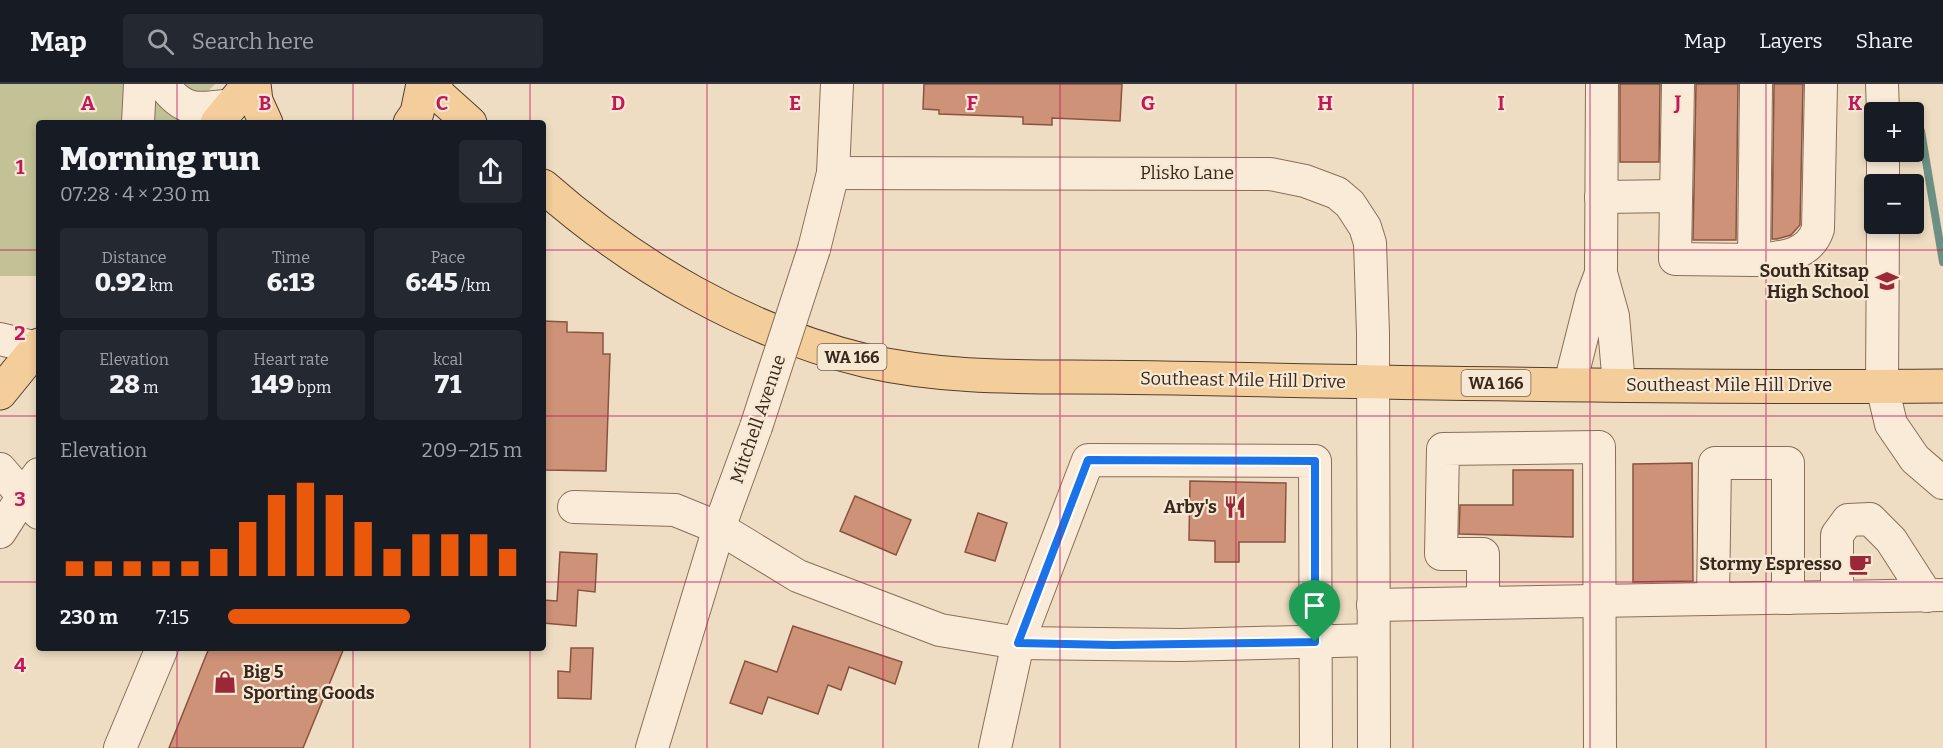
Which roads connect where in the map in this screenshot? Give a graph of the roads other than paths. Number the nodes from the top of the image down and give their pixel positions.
1 (140, 84) edge
2 (163, 84) edge
3 (423, 84) edge
4 (431, 84) edge
5 (837, 84) edge
6 (1602, 84) edge
7 (1678, 84) edge
8 (1756, 84) edge
9 (1821, 84) edge
10 (1882, 84) edge
11 (238, 99) edge
12 (1882, 102) edge
13 (138, 120) edge
14 (265, 120) edge
15 (412, 120) edge
16 (467, 120) edge
17 (833, 173) junction
18 (1676, 196) junction
19 (1601, 197) junction
20 (546, 202) edge
21 (1883, 234) edge
22 (1754, 260) junction
23 (1601, 273) junction
24 (0, 339) edge
25 (36, 346) edge
26 (36, 348) edge
27 (1373, 382) junction
28 (1570, 384) junction
29 (1618, 384) junction
30 (1882, 386) junction
31 (1943, 386) edge
32 (0, 393) edge
33 (0, 469) edge
34 (1943, 483) edge
35 (34, 494) edge
36 (574, 507) dead end
37 (719, 528) junction
38 (0, 532) edge
39 (1935, 596) edge
40 (1837, 597) junction
41 (1788, 598) junction
42 (1713, 599) junction
43 (1600, 601) junction
44 (1483, 603) junction
45 (1373, 605) junction
46 (1373, 640) junction
47 (1315, 642) junction
48 (1018, 643) junction
49 (161, 651) edge
50 (120, 748) edge
51 (652, 748) edge
52 (995, 748) edge
53 (1316, 748) edge
54 (1374, 748) edge
55 (1600, 748) edge

1 - 13 street
2 - 11 street
3 - 15 main road
4 - 16 main road
5 - 17 street, Mitchell Avenue
6 - 19 street
7 - 18 street
8 - 22 street
9 - 22 street
10 - 12 street
11 - 14 main road
17 - 27 street, Plisko Lane
17 - 37 street, Mitchell Avenue, bridge
18 - 19 street
18 - 22 street
19 - 23 street
20 - 27 main road, Southeast Mile Hill Drive / WA 166
21 - 30 street
23 - 28 street
23 - 29 street
24 - 25 street
26 - 32 main road
27 - 28 main road, Southeast Mile Hill Drive / WA 166
27 - 45 street, Plisko Lane
28 - 29 main road, Southeast Mile Hill Drive / WA 166
29 - 30 main road, Southeast Mile Hill Drive / WA 166
30 - 31 main road, Southeast Mile Hill Drive / WA 166
30 - 34 street
33 - 35 street
35 - 38 street
36 - 37 street
37 - 48 street
37 - 51 street, Mitchell Avenue
39 - 40 street
39 - 40 street
40 - 41 street
41 - 42 street
41 - 42 street
42 - 43 street
43 - 44 street
43 - 44 street
43 - 55 street
44 - 45 street
45 - 46 street, Plisko Lane
46 - 47 street
46 - 54 street, Plisko Lane
47 - 48 street
47 - 48 street
47 - 53 street
48 - 52 street
49 - 50 street

